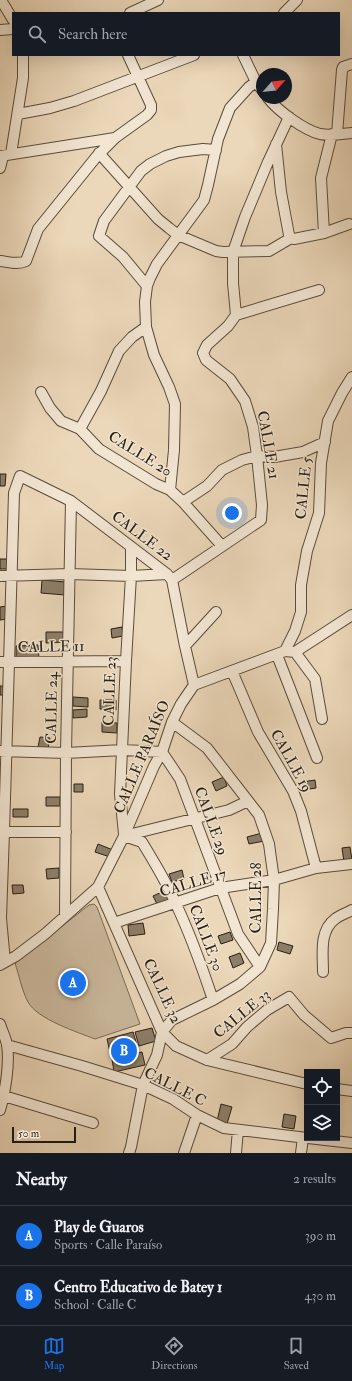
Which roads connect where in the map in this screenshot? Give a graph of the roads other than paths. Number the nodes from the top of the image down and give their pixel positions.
1 (1, 0) edge
2 (158, 0) edge
3 (297, 0) edge
4 (132, 12) edge
5 (285, 12) edge
6 (12, 18) edge
7 (12, 29) edge
8 (0, 30) edge
9 (23, 56) edge
10 (128, 56) edge
11 (191, 56) edge
12 (244, 56) edge
13 (352, 64) edge
14 (138, 76) junction
15 (256, 80) edge
16 (256, 86) edge
17 (275, 104) edge
18 (18, 114) junction
19 (289, 117) junction
20 (352, 133) edge
21 (334, 134) junction
22 (115, 138) junction
23 (276, 144) junction
24 (216, 150) junction
25 (99, 153) junction
26 (5, 155) edge
27 (0, 168) edge
28 (129, 187) junction
29 (349, 224) dead end
30 (324, 233) junction
31 (178, 235) junction
32 (291, 238) junction
33 (233, 252) junction
34 (0, 261) edge
35 (147, 286) junction
36 (319, 290) dead end
37 (236, 315) junction
38 (146, 328) junction
39 (352, 377) edge
40 (41, 392) dead end
41 (80, 429) junction
42 (325, 442) junction
43 (258, 456) junction
44 (170, 490) junction
45 (71, 501) junction
46 (183, 502) junction
47 (222, 546) junction
48 (131, 547) junction
49 (70, 574) junction
50 (0, 576) edge
51 (11, 576) junction
52 (131, 576) junction
53 (170, 577) junction
54 (216, 612) dead end
55 (352, 615) edge
56 (184, 646) junction
57 (286, 653) junction
58 (68, 661) junction
59 (126, 661) junction
60 (5, 662) edge
61 (232, 671) junction
62 (194, 685) junction
63 (322, 719) dead end
64 (172, 722) junction
65 (123, 750) junction
66 (3, 751) edge
67 (162, 752) junction
68 (66, 753) junction
69 (317, 758) dead end
70 (248, 801) junction
71 (194, 819) junction
72 (2, 832) edge
73 (66, 832) junction
74 (124, 836) junction
75 (352, 864) edge
76 (316, 868) junction
77 (274, 880) junction
78 (98, 887) junction
79 (220, 888) junction
80 (176, 902) junction
81 (352, 910) edge
82 (65, 916) junction
83 (114, 923) junction
84 (1, 936) edge
85 (2, 963) edge
86 (260, 967) junction
87 (323, 972) dead end
88 (213, 1000) junction
89 (0, 1024) edge
90 (162, 1032) junction
91 (352, 1033) edge
92 (7, 1045) junction
93 (207, 1060) junction
94 (304, 1083) edge
95 (143, 1085) junction
96 (340, 1089) edge
97 (352, 1091) edge
98 (4, 1096) junction
99 (0, 1110) edge
100 (197, 1115) junction
101 (92, 1123) dead end
102 (238, 1130) junction
103 (304, 1138) edge
104 (305, 1141) edge
105 (334, 1141) edge
106 (352, 1143) edge
107 (129, 1153) edge
108 (184, 1153) edge
109 (236, 1153) edge
110 (301, 1153) edge

1 - 6 street
2 - 4 street
3 - 5 street
7 - 8 street
9 - 18 street
10 - 14 street
11 - 14 street
12 - 15 street
13 - 21 street
14 - 18 street
14 - 22 street
16 - 24 street
17 - 19 street
18 - 26 street
19 - 21 street
19 - 23 street
20 - 21 street
21 - 30 street
22 - 25 street
22 - 26 street
23 - 32 street
23 - 33 street
24 - 28 street
24 - 31 street
25 - 28 street
25 - 34 street
26 - 27 street
28 - 31 street
28 - 35 street
29 - 30 street
30 - 32 street
31 - 33 street
31 - 35 street
32 - 33 street
33 - 37 street
35 - 38 street
36 - 37 street
37 - 43 street, CALLE 21
38 - 41 street
38 - 44 street
39 - 42 street, CALLE 5
40 - 41 street, CALLE 20
41 - 44 street, CALLE 20
42 - 43 street
42 - 57 street, CALLE 5
43 - 46 street
43 - 47 street, CALLE 21
44 - 46 street, CALLE 20
45 - 48 street, CALLE 22
45 - 49 street, CALLE 24
45 - 51 street, CALLE 22
46 - 47 street, CALLE 20
47 - 53 street, CALLE 21
48 - 52 street, CALLE 23
48 - 53 street, CALLE 22
49 - 51 street
49 - 52 street
49 - 58 street, CALLE 24
50 - 51 street
51 - 60 street
52 - 53 street
52 - 59 street, CALLE 23
53 - 56 street, CALLE 22
54 - 56 street
55 - 57 street
56 - 62 street, CALLE 22
57 - 61 street
57 - 63 street
57 - 69 street
58 - 59 street, CALLE 11
58 - 60 street, CALLE 11
58 - 68 street, CALLE 24
59 - 65 street, CALLE 23
60 - 66 street
61 - 62 street
61 - 76 street, CALLE 19
62 - 64 street, CALLE PARAÍSO
64 - 67 street, CALLE PARAÍSO
64 - 70 street, CALLE 28
65 - 67 street
65 - 68 street
65 - 74 street, CALLE 23
66 - 68 street
66 - 72 street
67 - 71 street, CALLE 29
67 - 74 street, CALLE PARAÍSO
68 - 73 street, CALLE 24
70 - 71 street
70 - 77 street, CALLE 28
71 - 74 street
71 - 79 street, CALLE 29
72 - 73 street
72 - 84 street
73 - 82 street, CALLE 24
74 - 78 street, CALLE PARAÍSO
74 - 80 street, CALLE 30
75 - 76 street, CALLE 17
76 - 77 street, CALLE 17
77 - 79 street, CALLE 17
77 - 86 street, CALLE 28
78 - 82 street, CALLE PARAÍSO
78 - 83 street, CALLE 32
79 - 80 street, CALLE 17
79 - 86 street, CALLE 29
80 - 83 street, CALLE 17
80 - 88 street, CALLE 30
81 - 87 street
82 - 85 street, CALLE PARAÍSO
83 - 90 street, CALLE 32
84 - 85 street
86 - 88 street, CALLE 28
88 - 90 street, CALLE 28
89 - 92 street
90 - 93 street, CALLE 32
90 - 95 street
91 - 93 street, CALLE 33
92 - 95 street, CALLE C
92 - 98 street
93 - 94 street, CALLE 32
95 - 100 street, CALLE C
95 - 107 street
96 - 97 street
98 - 99 street
98 - 101 street
100 - 102 street, CALLE C
100 - 108 street
102 - 103 street, CALLE C
102 - 109 street
104 - 110 street
105 - 106 street, CALLE C

